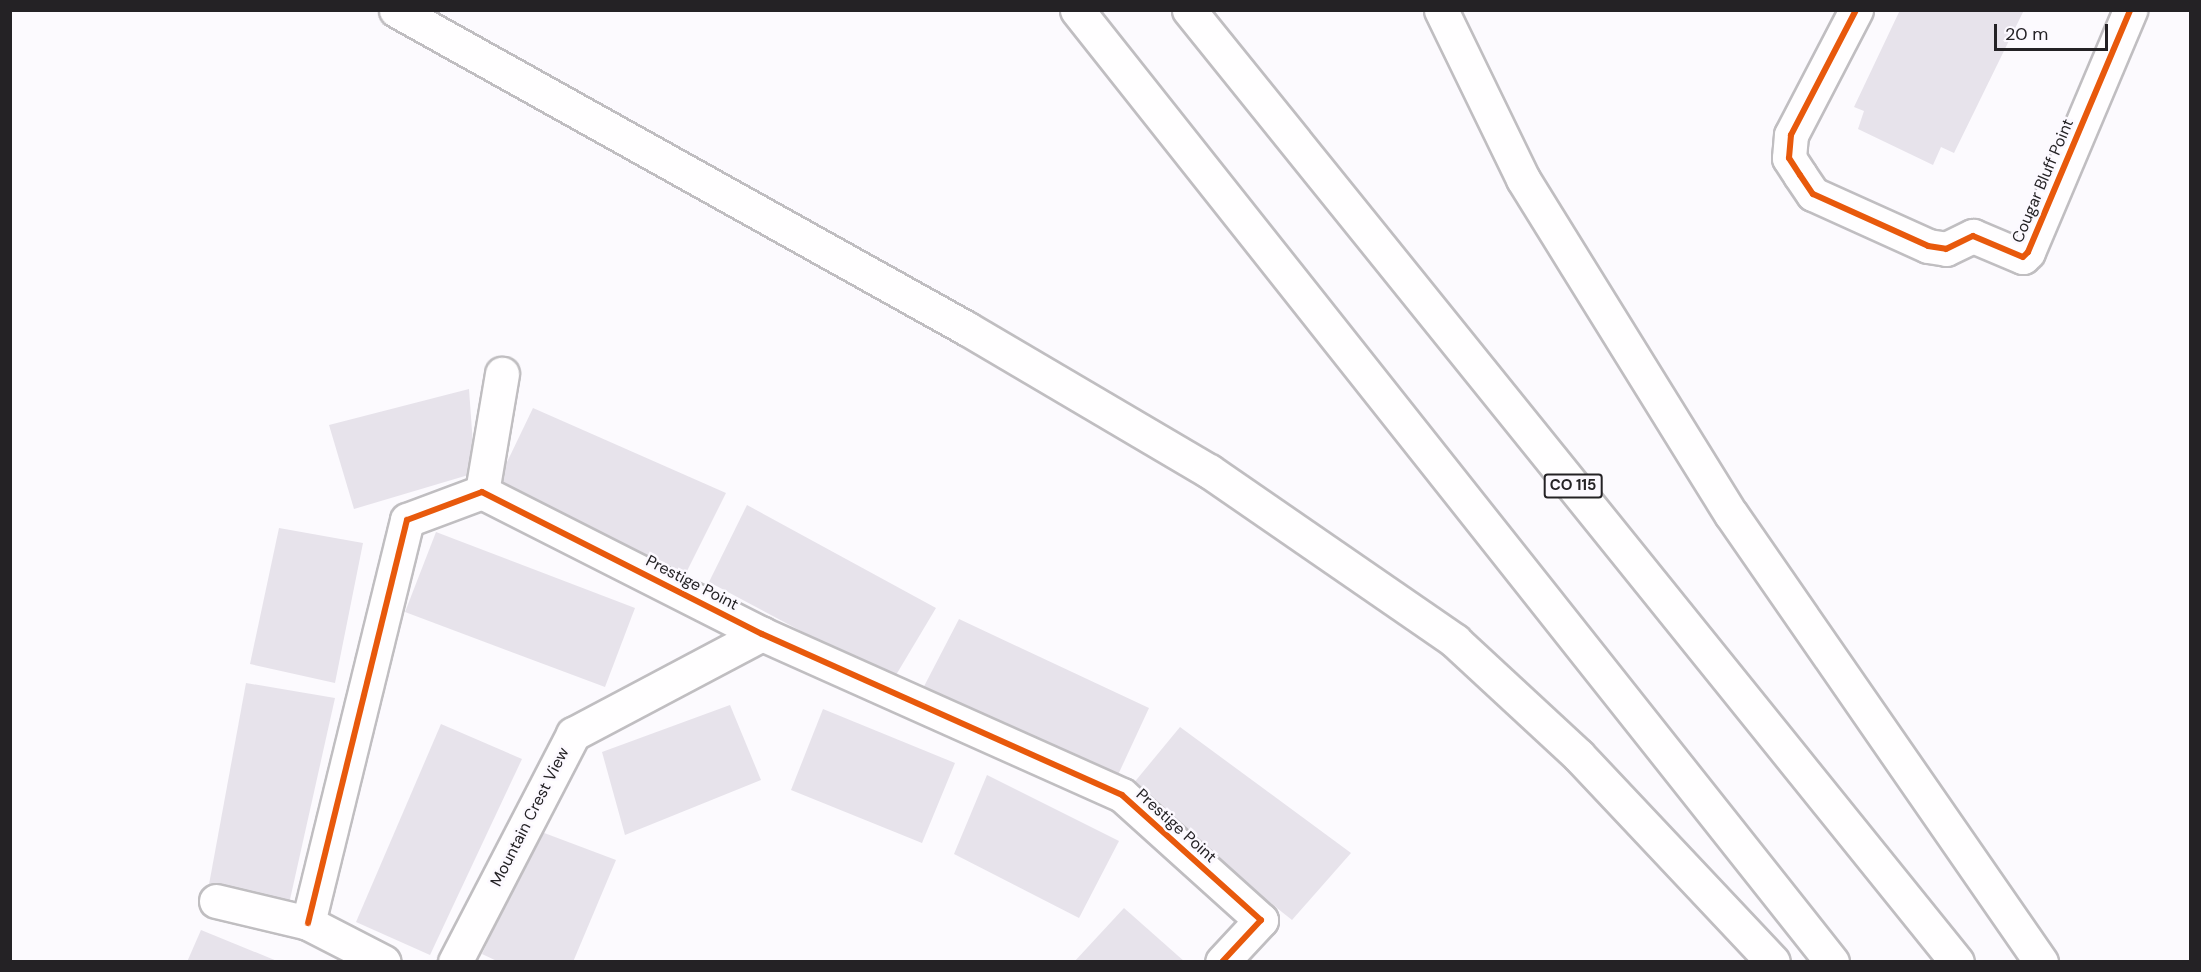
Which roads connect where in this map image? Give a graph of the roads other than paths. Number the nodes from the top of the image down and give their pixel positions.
1 (396, 10) edge
2 (1077, 10) edge
3 (1189, 10) edge
4 (1441, 10) edge
5 (1856, 10) edge
6 (2130, 10) edge
7 (502, 374) dead end
8 (482, 492) junction
9 (762, 634) junction
10 (216, 901) dead end
11 (308, 923) junction
12 (384, 962) edge
13 (455, 962) edge
14 (1222, 962) edge
15 (1773, 962) edge
16 (1832, 962) edge
17 (1957, 962) edge
18 (2041, 962) edge

1 - 15 main road
2 - 16 main road
3 - 17 main road, CO 115
4 - 18 main road
5 - 6 main road, Cougar Bluff Point
7 - 8 main road
8 - 9 main road, Prestige Point
8 - 11 main road
9 - 13 main road, Mountain Crest View
9 - 14 main road, Prestige Point
10 - 11 main road
11 - 12 main road

